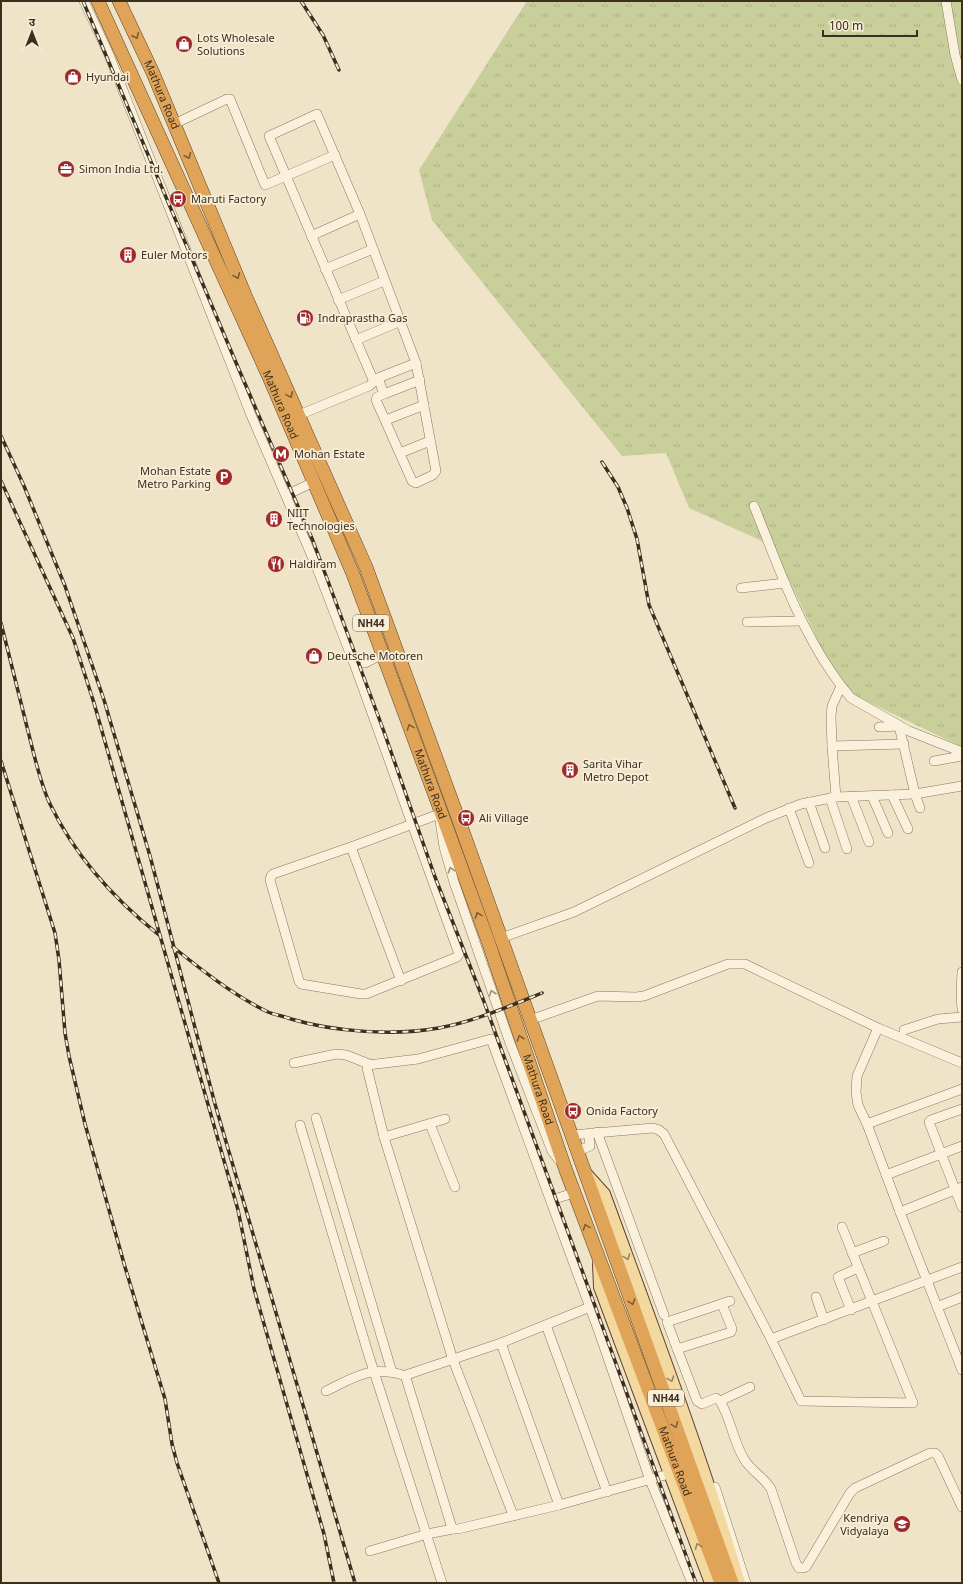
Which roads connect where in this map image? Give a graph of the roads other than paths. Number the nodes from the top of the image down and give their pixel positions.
1 (84, 1) edge
2 (98, 1) edge
3 (119, 1) edge
4 (946, 1) edge
5 (962, 80) edge
6 (174, 124) junction
7 (335, 155) junction
8 (286, 176) junction
9 (360, 214) junction
10 (311, 236) junction
11 (373, 249) junction
12 (325, 269) junction
13 (384, 281) junction
14 (338, 300) junction
15 (401, 321) junction
16 (356, 340) junction
17 (416, 363) junction
18 (376, 380) junction
19 (420, 380) junction
20 (384, 394) junction
21 (424, 405) junction
22 (299, 415) junction
23 (386, 420) junction
24 (430, 441) junction
25 (400, 453) junction
26 (314, 482) junction
27 (286, 495) junction
28 (754, 506) dead end
29 (785, 583) junction
30 (741, 588) dead end
31 (801, 621) junction
32 (747, 622) dead end
33 (383, 654) junction
34 (365, 663) dead end
35 (841, 686) junction
36 (900, 726) junction
37 (879, 727) dead end
38 (904, 744) junction
39 (832, 746) junction
40 (962, 752) edge
41 (962, 756) edge
42 (934, 762) dead end
43 (962, 786) edge
44 (914, 794) junction
45 (892, 795) junction
46 (851, 796) junction
47 (872, 796) junction
48 (833, 797) junction
49 (809, 802) junction
50 (789, 808) junction
51 (920, 808) dead end
52 (440, 814) junction
53 (412, 823) junction
54 (908, 829) dead end
55 (888, 833) dead end
56 (870, 842) dead end
57 (351, 847) junction
58 (825, 848) dead end
59 (847, 849) dead end
60 (809, 863) dead end
61 (501, 938) junction
62 (962, 972) edge
63 (401, 981) junction
64 (962, 1008) edge
65 (962, 1017) edge
66 (530, 1020) junction
67 (878, 1028) junction
68 (904, 1030) dead end
69 (294, 1063) dead end
70 (962, 1063) edge
71 (369, 1064) junction
72 (962, 1089) edge
73 (962, 1109) edge
74 (316, 1118) dead end
75 (445, 1119) dead end
76 (430, 1124) junction
77 (868, 1124) junction
78 (300, 1126) dead end
79 (594, 1132) junction
80 (572, 1135) junction
81 (384, 1137) junction
82 (962, 1146) edge
83 (578, 1151) junction
84 (941, 1154) junction
85 (586, 1173) junction
86 (886, 1175) junction
87 (455, 1187) dead end
88 (959, 1188) edge
89 (574, 1193) junction
90 (551, 1200) junction
91 (962, 1207) edge
92 (900, 1212) junction
93 (842, 1227) dead end
94 (884, 1241) dead end
95 (852, 1253) junction
96 (600, 1264) junction
97 (962, 1267) edge
98 (858, 1268) junction
99 (926, 1280) junction
100 (816, 1297) dead end
101 (962, 1297) edge
102 (872, 1302) junction
103 (937, 1307) junction
104 (590, 1308) junction
105 (851, 1310) junction
106 (664, 1315) dead end
107 (824, 1320) junction
108 (546, 1324) junction
109 (771, 1339) junction
110 (501, 1343) junction
111 (676, 1349) junction
112 (453, 1360) junction
113 (962, 1370) edge
114 (373, 1371) junction
115 (392, 1372) junction
116 (406, 1376) junction
117 (750, 1387) dead end
118 (326, 1391) dead end
119 (720, 1401) junction
120 (669, 1474) junction
121 (705, 1476) junction
122 (650, 1480) junction
123 (607, 1492) junction
124 (559, 1505) junction
125 (962, 1507) edge
126 (513, 1516) junction
127 (452, 1528) junction
128 (427, 1534) junction
129 (370, 1551) dead end
130 (442, 1583) edge
131 (692, 1583) edge
132 (711, 1583) edge
133 (721, 1583) edge
134 (732, 1583) edge
135 (739, 1583) edge
136 (746, 1583) edge

1 - 27 street
2 - 26 highway, Mathura Road / NH44
3 -> 6 highway, Mathura Road / NH44
4 - 5 street
6 - 8 street
6 -> 22 highway, Mathura Road / NH44
7 - 8 street
7 - 8 street
7 - 9 street
8 - 10 street
9 - 10 street
9 - 11 street
10 - 12 street
11 - 12 street
11 - 13 street
12 - 14 street
13 - 14 street
13 - 15 street
14 - 16 street
15 - 16 street
15 - 17 street
16 - 18 street
17 - 18 street
17 - 19 street
18 - 20 street
18 - 22 street
19 - 20 street
19 - 21 street
20 - 23 street
21 - 23 street
21 - 24 street
22 - 61 highway, Mathura Road / NH44
23 - 25 street
24 - 25 street
24 - 25 street
26 - 27 street
26 - 33 highway, Mathura Road / NH44
27 - 53 street
28 - 29 street
29 - 30 street
29 - 31 street
31 - 32 street
31 - 35 street
33 - 34 street
52 -> 33 highway, Mathura Road / NH44
35 - 36 street
35 - 39 street
36 - 37 street
36 - 38 street
36 - 40 street
38 - 39 street
38 - 44 street
39 - 48 street
41 - 42 street
43 - 44 street
44 - 45 street
44 - 51 street
45 - 47 street
45 - 54 street
46 - 47 street
46 - 48 street
46 - 56 street
47 - 55 street
48 - 49 street
48 - 59 street
49 - 50 street
49 - 58 street
50 - 60 street
50 - 61 street
52 - 53 street
89 -> 52 highway, Mathura Road / NH44
53 - 57 street
53 - 63 street
57 - 63 street
57 - 63 street
61 - 66 highway, Mathura Road / NH44
62 - 64 street
65 - 68 street
66 - 67 street
66 - 80 highway, Mathura Road / NH44
67 - 70 street
67 - 77 street
69 - 71 street
71 - 81 street
71 - 90 street
72 - 77 street
73 - 84 street
74 - 115 street
75 - 76 street
76 - 81 street
76 - 87 street
77 - 86 street
78 - 114 street
79 - 80 street
79 - 83 street
79 - 106 street
79 - 109 street
80 - 83 highway, Mathura Road / NH44
81 - 112 street
82 - 84 street
83 - 85 highway, Mathura Road / NH44
84 - 86 street
84 - 88 street
85 -> 121 main road, Mathura Road
85 -> 134 highway, Mathura Road / NH44
86 - 92 street
88 - 91 street
88 - 92 street
89 - 90 street
96 -> 89 highway, Mathura Road / NH44
90 - 104 street
92 - 99 street
93 - 95 street
94 - 95 street
95 - 98 street
96 - 120 main road, Mathura Road
96 - 133 highway, Mathura Road / NH44
97 - 99 street
98 - 102 street
98 - 105 street
99 - 102 street
99 - 103 street
100 - 107 street
101 - 103 street
102 - 105 street
102 - 109 street
103 - 113 street
104 - 108 street
104 - 122 street
105 - 107 street
107 - 109 street
108 - 110 street
108 - 123 street
110 - 112 street
110 - 124 street
111 - 111 street
111 - 119 street
112 - 116 street
112 - 126 street
114 - 115 street
114 - 118 street
114 - 128 street
115 - 116 street
116 - 127 street
117 - 119 street
119 - 125 street
120 - 122 street
132 -> 120 main road, Mathura Road
121 - 135 main road, Mathura Road
121 - 136 street
122 - 123 street
122 - 131 street
123 - 124 street
124 - 126 street
126 - 127 street
127 - 128 street
128 - 129 street
128 - 130 street

